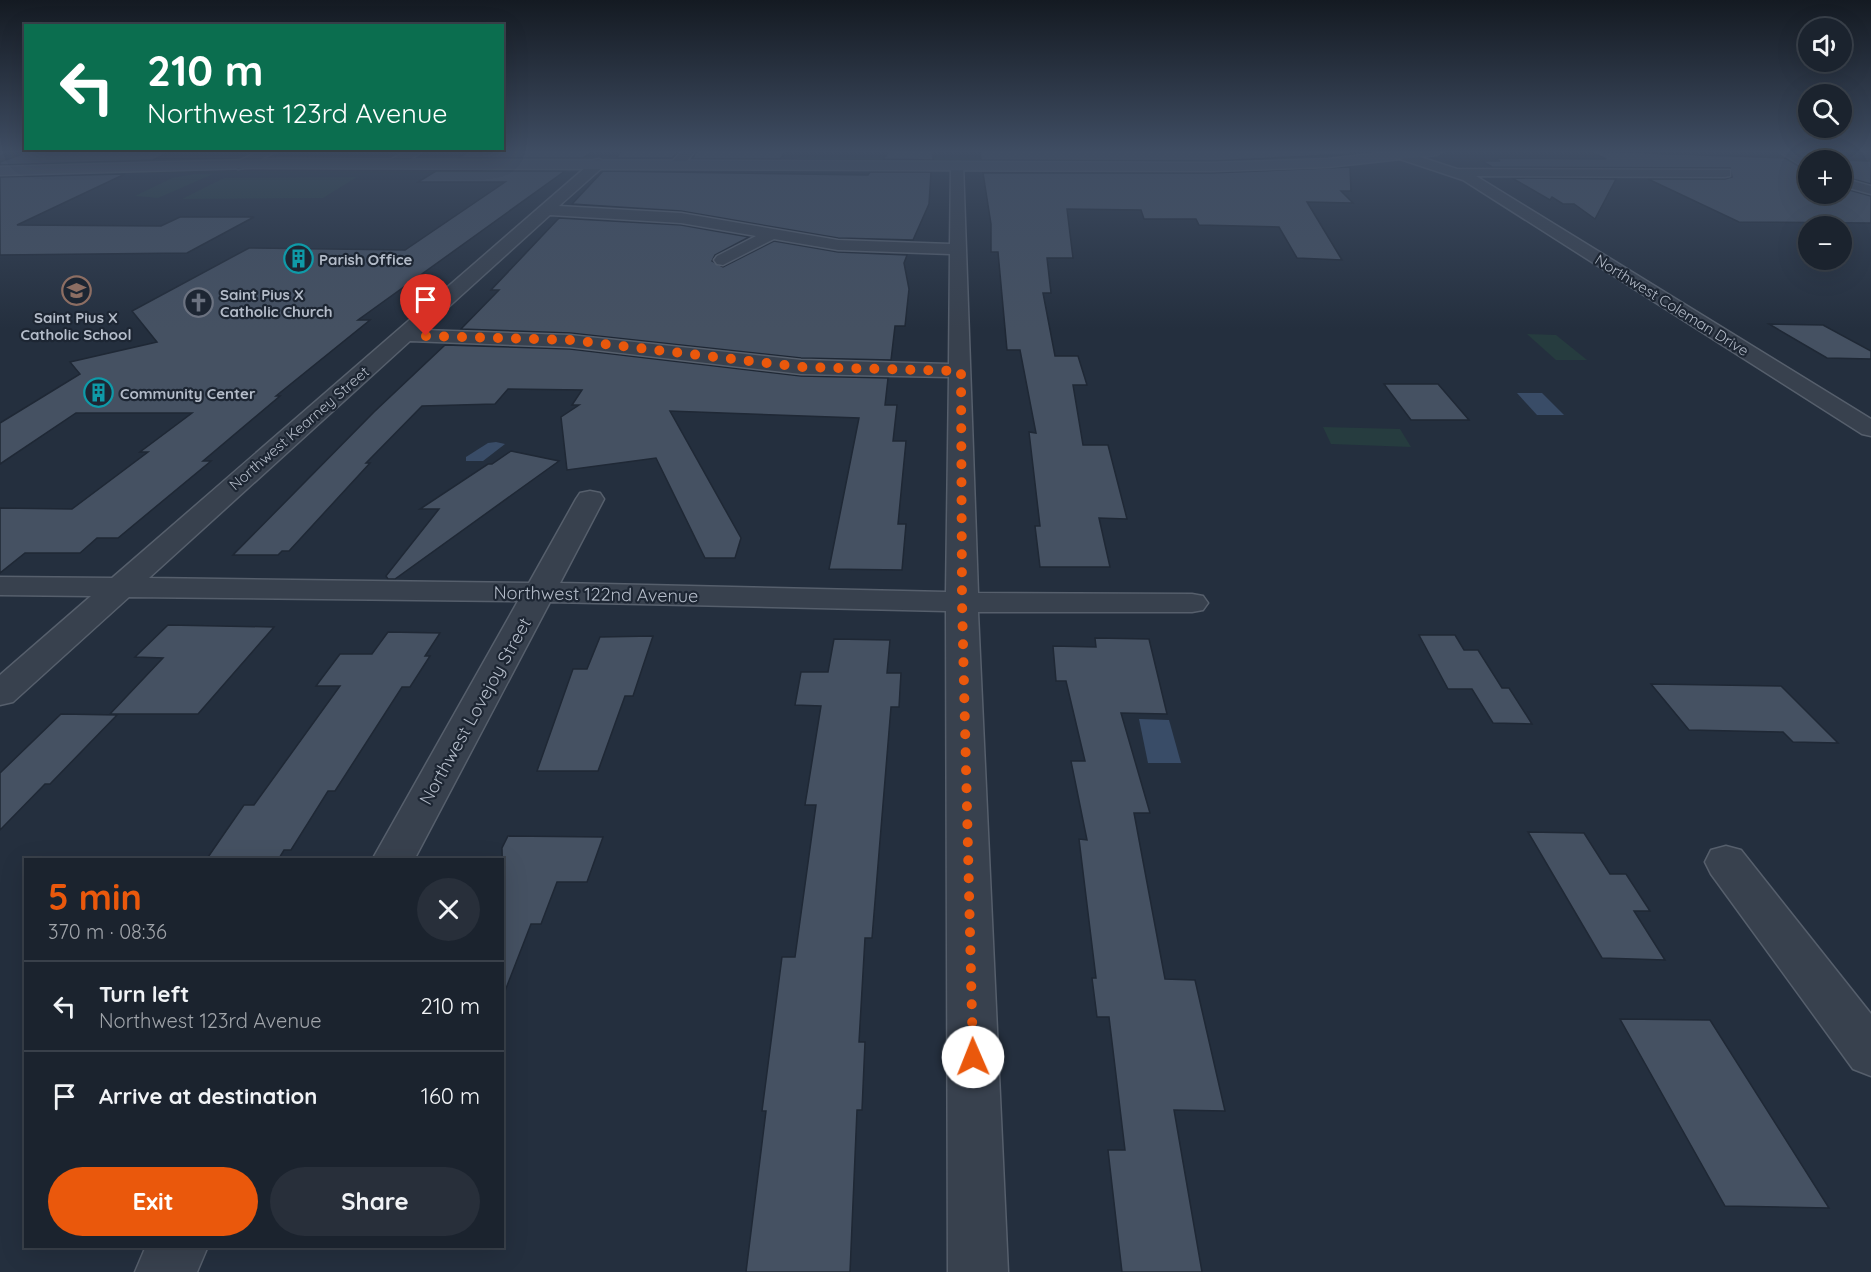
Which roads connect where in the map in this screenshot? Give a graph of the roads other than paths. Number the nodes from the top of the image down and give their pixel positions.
1 (547, 210) edge
2 (553, 210) edge
3 (957, 210) edge
4 (1520, 210) edge
5 (769, 235) junction
6 (957, 249) junction
7 (723, 260) dead end
8 (405, 335) junction
9 (961, 371) junction
10 (1871, 429) edge
11 (590, 500) dead end
12 (0, 586) edge
13 (118, 588) junction
14 (541, 592) junction
15 (962, 602) junction
16 (1192, 603) dead end
17 (0, 694) edge
18 (394, 858) edge
19 (1726, 862) dead end
20 (1871, 1053) edge
21 (178, 1248) edge
22 (165, 1272) edge
23 (978, 1272) edge

1 - 8 street, Northwest Kearney Street
2 - 5 street
3 - 6 street
4 - 10 street, Northwest Coleman Drive
5 - 6 street
5 - 7 street
6 - 9 street
8 - 9 street
8 - 13 street, Northwest Kearney Street
9 - 15 street
11 - 14 street, Northwest Lovejoy Street
12 - 13 street, Northwest 122nd Avenue
13 - 14 street, Northwest 122nd Avenue
13 - 17 street, Northwest Kearney Street
14 - 15 street, Northwest 122nd Avenue
14 - 18 street, Northwest Lovejoy Street
15 - 16 street, Northwest 122nd Avenue
15 - 23 street
19 - 20 street
21 - 22 street

